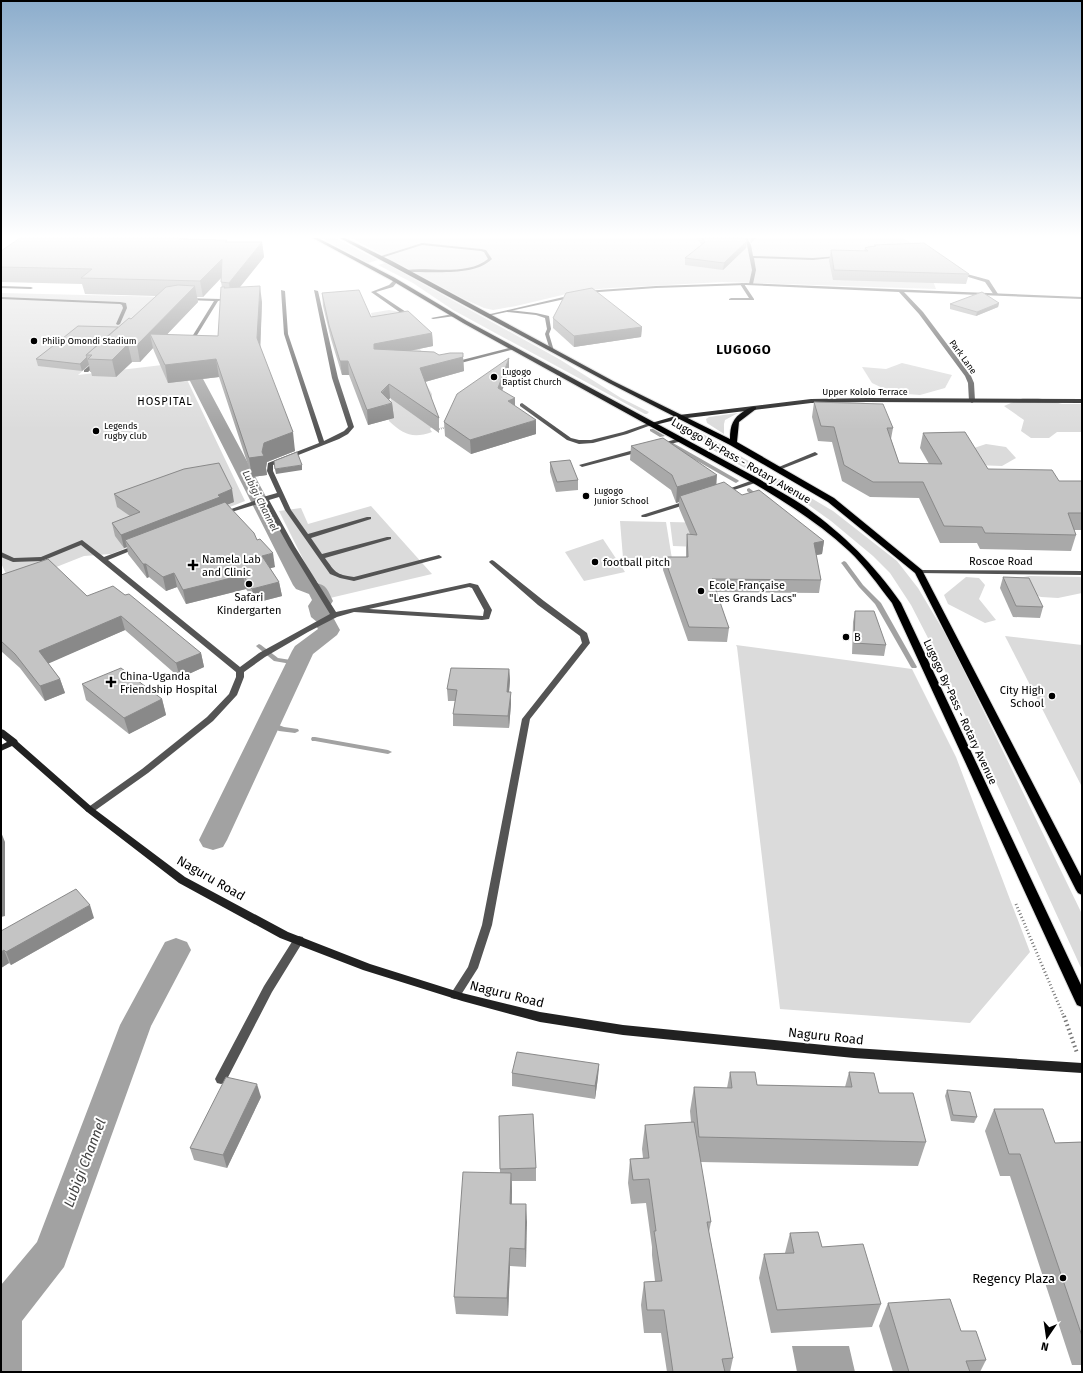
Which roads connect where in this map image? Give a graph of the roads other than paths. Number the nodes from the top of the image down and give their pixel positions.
1 (98, 302) edge
2 (215, 302) edge
3 (284, 302) edge
4 (318, 302) edge
5 (386, 302) edge
6 (431, 302) edge
7 (464, 302) edge
8 (545, 302) edge
9 (910, 302) edge
10 (509, 311) junction
11 (453, 315) junction
12 (488, 315) junction
13 (433, 318) dead end
14 (416, 320) edge
15 (118, 324) dead end
16 (192, 340) edge
17 (513, 348) junction
18 (552, 350) junction
19 (104, 356) edge
20 (446, 364) edge
21 (86, 371) dead end
22 (611, 382) junction
23 (587, 388) junction
24 (972, 401) junction
25 (1082, 401) edge
26 (522, 405) dead end
27 (754, 408) junction
28 (679, 417) junction
29 (651, 424) junction
30 (680, 440) junction
31 (322, 444) junction
32 (733, 444) junction
33 (815, 454) dead end
34 (582, 465) dead end
35 (777, 469) junction
36 (756, 481) junction
37 (281, 494) junction
38 (718, 494) edge
39 (264, 498) junction
40 (695, 500) edge
41 (218, 515) edge
42 (644, 516) dead end
43 (369, 518) dead end
44 (307, 537) junction
45 (389, 538) dead end
46 (147, 543) edge
47 (1, 554) edge
48 (321, 557) junction
49 (439, 557) dead end
50 (104, 559) junction
51 (492, 562) dead end
52 (919, 572) junction
53 (1082, 572) edge
54 (354, 610) junction
55 (334, 615) junction
56 (240, 671) junction
57 (1, 732) edge
58 (14, 742) junction
59 (1, 748) edge
60 (90, 810) junction
61 (1082, 890) edge
62 (299, 940) junction
63 (455, 995) junction
64 (1082, 1001) edge
65 (1082, 1068) edge
66 (221, 1079) dead end

1 - 15 street
2 - 16 street
3 - 31 street
4 - 31 street
5 - 14 street
6 - 11 main road, Lugogo By-Pass - Rotary Avenue
7 - 12 main road, Lugogo By-Pass - Rotary Avenue
8 - 10 street
9 - 24 street, Park Lane
10 - 12 street
10 - 18 street
11 - 13 street
11 - 17 main road, Lugogo By-Pass - Rotary Avenue
12 - 18 main road, Lugogo By-Pass - Rotary Avenue
17 - 20 street
17 - 23 main road, Lugogo By-Pass - Rotary Avenue
18 - 22 main road, Lugogo By-Pass - Rotary Avenue
19 - 21 street
22 - 23 main road
22 - 28 main road, Lugogo By-Pass - Rotary Avenue
23 - 29 main road, Lugogo By-Pass - Rotary Avenue
24 - 25 street, Upper Kololo Terrace
24 - 27 street, Upper Kololo Terrace
26 - 29 street
27 - 28 street, Upper Kololo Terrace
27 - 32 main road
28 - 29 street, Upper Kololo Terrace
28 - 32 main road, Lugogo By-Pass - Rotary Avenue
29 - 30 main road, Lugogo By-Pass - Rotary Avenue
30 - 34 street
30 - 36 main road, Lugogo By-Pass - Rotary Avenue
31 - 37 street
32 - 35 main road, Lugogo By-Pass - Rotary Avenue
33 - 35 street
35 - 52 main road, Lugogo By-Pass - Rotary Avenue
36 - 38 street
36 - 64 main road, Lugogo By-Pass - Rotary Avenue
37 - 39 street
37 - 44 street
39 - 41 street
39 - 55 street
40 - 42 street
43 - 44 street
44 - 48 street
45 - 48 street
46 - 50 street
47 - 50 street
48 - 49 street
50 - 56 street
51 - 63 street
52 - 53 street, Roscoe Road
52 - 61 main road, Lugogo By-Pass - Rotary Avenue
54 - 54 street
54 - 55 street
55 - 56 street
56 - 60 street
57 - 58 street, Naguru Road
58 - 59 street
58 - 60 street, Naguru Road
60 - 62 street, Naguru Road
62 - 63 street, Naguru Road
62 - 66 street
63 - 65 street, Naguru Road

